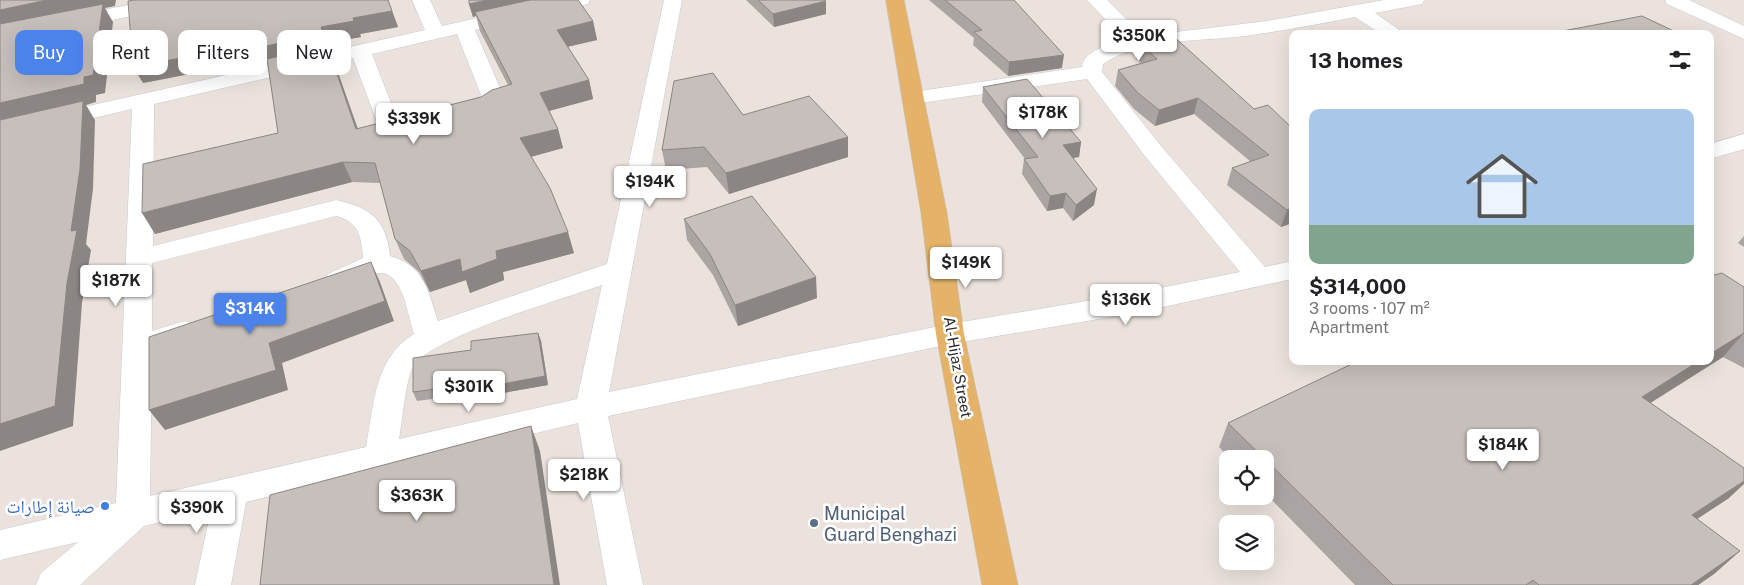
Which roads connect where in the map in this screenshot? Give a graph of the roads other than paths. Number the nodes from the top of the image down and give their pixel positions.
1 (183, 0) edge
2 (422, 0) edge
3 (581, 0) edge
4 (672, 0) edge
5 (895, 0) edge
6 (1096, 0) edge
7 (1411, 0) edge
8 (1674, 0) edge
9 (138, 4) edge
10 (1359, 10) junction
11 (464, 26) junction
12 (1389, 30) edge
13 (436, 33) junction
14 (1744, 33) edge
15 (0, 36) edge
16 (1139, 43) junction
17 (360, 50) junction
18 (1092, 72) junction
19 (914, 98) junction
20 (143, 99) junction
21 (0, 132) edge
22 (1744, 141) edge
23 (1714, 151) edge
24 (139, 258) junction
25 (377, 262) junction
26 (618, 270) junction
27 (1289, 271) edge
28 (1260, 278) junction
29 (317, 288) edge
30 (209, 323) edge
31 (950, 334) junction
32 (429, 337) junction
33 (136, 346) junction
34 (591, 408) junction
35 (380, 458) junction
36 (230, 493) junction
37 (133, 515) junction
38 (0, 545) edge
39 (54, 585) edge
40 (213, 585) edge
41 (625, 585) edge
42 (1000, 585) edge

1 - 9 street
2 - 13 street
3 - 11 street
4 - 26 street
5 - 19 main road, Al-Hijaz Street
6 - 16 street
7 - 10 street
8 - 14 street
9 - 15 street
10 - 12 street
10 - 16 street
11 - 13 street
11 - 17 street
13 - 17 street
16 - 18 street
17 - 20 street
18 - 19 street
18 - 28 street
19 - 31 main road, Al-Hijaz Street
20 - 21 street
20 - 24 street
22 - 23 street
24 - 25 street
24 - 33 street
25 - 29 street
25 - 32 street
26 - 32 street
26 - 34 street
27 - 28 street
28 - 31 street
30 - 33 street
31 - 34 street
31 - 42 main road, Al-Hijaz Street
32 - 35 street
33 - 37 street
34 - 35 street
34 - 41 street
35 - 36 street
36 - 37 street
36 - 40 street
37 - 38 street
37 - 39 street

